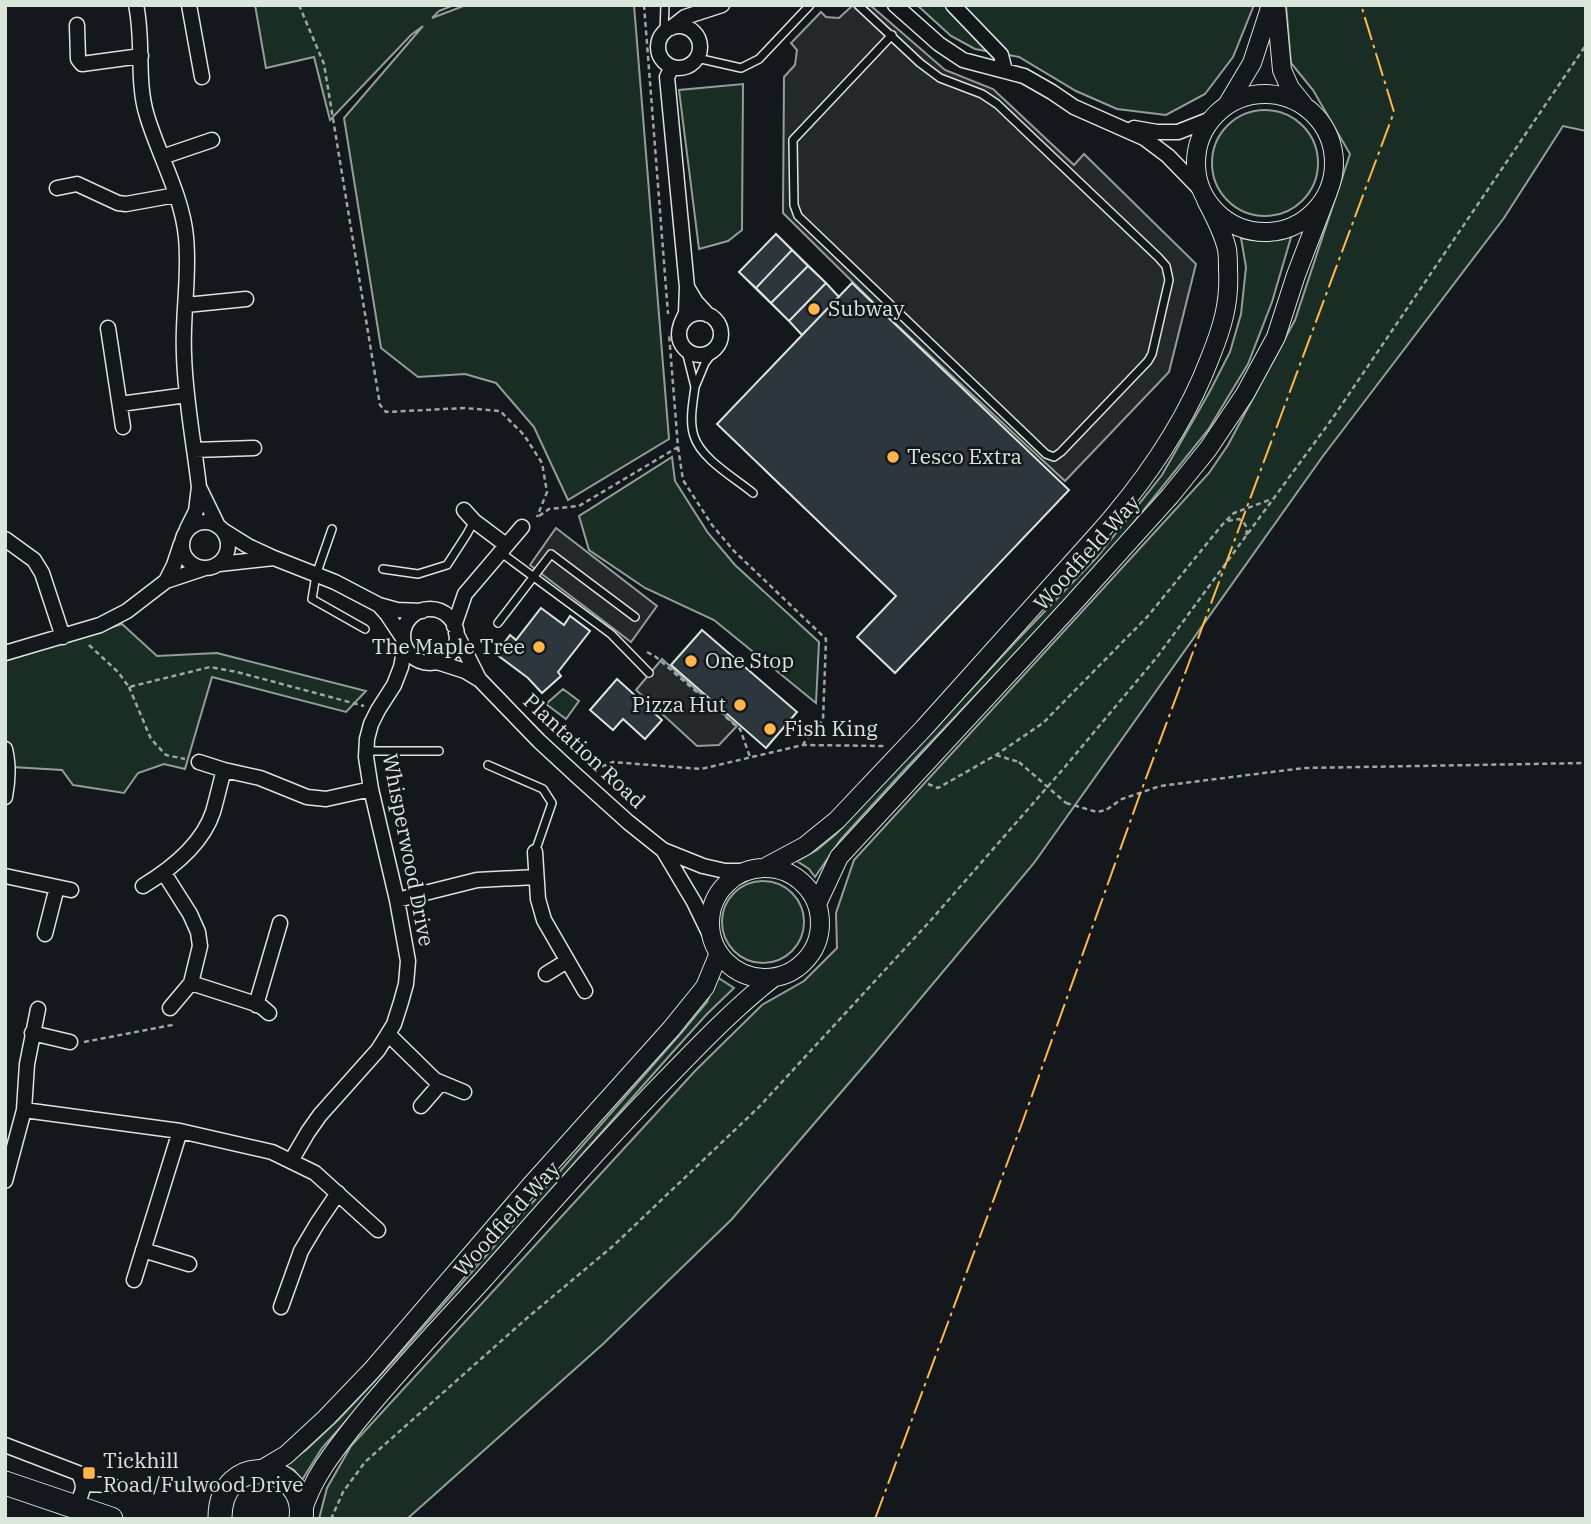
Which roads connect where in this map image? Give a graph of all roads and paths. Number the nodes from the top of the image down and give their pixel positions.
1 (136, 5) edge
2 (189, 5) edge
3 (299, 5) edge
4 (644, 5) edge
5 (665, 5) edge
6 (810, 5) edge
7 (858, 5) edge
8 (895, 5) edge
9 (953, 5) edge
10 (1270, 5) edge
11 (1276, 5) edge
12 (718, 7) edge
13 (77, 25) dead end
14 (668, 30) junction
15 (892, 35) junction
16 (700, 43) junction
17 (1586, 46) edge
18 (141, 56) junction
19 (697, 58) junction
20 (672, 67) junction
21 (1005, 71) junction
22 (202, 77) dead end
23 (1303, 104) junction
24 (1227, 105) junction
25 (1211, 119) junction
26 (1112, 124) junction
27 (212, 140) dead end
28 (162, 157) junction
29 (57, 188) dead end
30 (1328, 192) junction
31 (176, 195) junction
32 (1204, 195) junction
33 (687, 287) junction
34 (246, 299) dead end
35 (186, 305) junction
36 (708, 315) junction
37 (680, 326) junction
38 (108, 328) dead end
39 (686, 351) junction
40 (713, 351) junction
41 (695, 387) junction
42 (187, 395) junction
43 (120, 404) junction
44 (123, 427) dead end
45 (678, 447) junction
46 (254, 448) dead end
47 (194, 450) junction
48 (199, 487) junction
49 (753, 493) dead end
50 (1275, 498) junction
51 (469, 516) joint
52 (537, 517) junction
53 (1222, 524) junction
54 (522, 527) joint
55 (220, 528) junction
56 (332, 529) dead end
57 (183, 538) junction
58 (5, 539) edge
59 (1245, 540) junction
60 (503, 549) junction
61 (274, 558) junction
62 (213, 566) junction
63 (383, 569) dead end
64 (316, 575) junction
65 (533, 576) junction
66 (166, 581) junction
67 (465, 594) junction
68 (379, 605) junction
69 (427, 610) junction
70 (635, 617) dead end
71 (498, 623) dead end
72 (365, 629) dead end
73 (455, 629) junction
74 (70, 635) junction
75 (404, 642) junction
76 (645, 651) dead end
77 (5, 653) edge
78 (433, 662) junction
79 (649, 673) dead end
80 (480, 680) junction
81 (394, 685) junction
82 (129, 687) junction
83 (378, 710) junction
84 (803, 745) junction
85 (5, 749) edge
86 (366, 751) junction
87 (439, 751) dead end
88 (996, 755) junction
89 (750, 757) junction
90 (895, 759) junction
91 (199, 762) joint
92 (1586, 763) edge
93 (488, 765) dead end
94 (224, 770) junction
95 (913, 777) junction
96 (578, 778) junction
97 (371, 789) junction
98 (5, 797) edge
99 (663, 850) junction
100 (535, 852) joint
101 (756, 870) junction
102 (164, 873) junction
103 (5, 876) edge
104 (536, 877) junction
105 (143, 886) dead end
106 (397, 900) junction
107 (817, 904) junction
108 (280, 923) dead end
109 (45, 934) dead end
110 (710, 935) junction
111 (719, 953) junction
112 (568, 961) junction
113 (546, 974) dead end
114 (773, 978) junction
115 (191, 983) junction
116 (585, 991) dead end
117 (256, 1005) junction
118 (170, 1008) joint
119 (38, 1009) dead end
120 (269, 1013) dead end
121 (32, 1033) junction
122 (388, 1034) junction
123 (70, 1042) joint
124 (441, 1083) junction
125 (464, 1092) dead end
126 (421, 1106) dead end
127 (24, 1110) junction
128 (180, 1131) junction
129 (291, 1161) junction
130 (5, 1181) edge
131 (338, 1193) junction
132 (378, 1230) dead end
133 (143, 1250) junction
134 (189, 1264) dead end
135 (134, 1280) dead end
136 (281, 1307) dead end
137 (5, 1445) edge
138 (259, 1471) junction
139 (5, 1483) edge
140 (83, 1484) junction
141 (112, 1485) dead end
142 (75, 1507) junction
143 (220, 1512) edge
144 (302, 1516) edge
145 (111, 1519) edge
146 (200, 1519) edge
147 (331, 1519) edge

1 - 18 street
2 - 22 street
3 - 52 path
4 - 45 path
5 - 14 lane
6 - 19 lane
7 - 15 lane
8 - 21 street
9 - 21 street
10 - 24 street
11 - 23 street
12 - 14 street
12 - 16 street
13 - 18 street
14 - 16 street
14 - 20 street
15 - 15 lane
16 - 19 street
17 - 50 path
18 - 28 street
19 - 20 street
20 - 33 street
21 - 26 street
23 - 24 street
23 - 30 street
24 - 25 street
25 - 26 street
25 - 32 street
26 - 32 street
27 - 28 street
28 - 31 street
29 - 31 street
30 - 32 street
30 - 95 street, Woodfield Way
31 - 35 street
32 - 90 street, Woodfield Way
33 - 36 street
33 - 37 street
34 - 35 street
35 - 42 street
36 - 37 street
36 - 40 street
37 - 39 street
38 - 43 street
39 - 40 street
39 - 41 lane
40 - 41 lane
41 - 49 lane
42 - 43 street
42 - 47 street
43 - 44 street
45 - 52 path
45 - 84 path
46 - 47 street
47 - 48 street
48 - 55 street
48 - 57 street
50 - 53 path
50 - 59 path
51 - 60 street
51 - 63 lane
52 - 54 path
53 - 59 path
53 - 88 path
54 - 60 street
55 - 57 street
55 - 61 street
55 - 62 street
56 - 64 lane
57 - 62 street
57 - 66 street
58 - 74 street
59 - 147 path
60 - 65 lane
60 - 67 street
61 - 62 street
61 - 64 street
62 - 66 street
64 - 68 street
64 - 72 lane
65 - 70 lane
65 - 71 lane
65 - 79 lane
66 - 74 street
67 - 69 street
67 - 73 street
68 - 69 street
68 - 75 street
69 - 73 street
69 - 75 street
73 - 78 street
73 - 80 street, Plantation Road
74 - 77 street
74 - 82 path
75 - 78 street
75 - 81 street, Whisperwood Drive
76 - 89 path
78 - 80 street, Plantation Road
78 - 81 street, Whisperwood Drive
80 - 96 street, Plantation Road
81 - 83 street, Whisperwood Drive
82 - 83 path
82 - 91 path
83 - 86 street, Whisperwood Drive
84 - 89 path
84 - 90 path
85 - 98 street
86 - 87 lane
86 - 97 street, Whisperwood Drive
88 - 92 path, bridge
88 - 95 path
89 - 96 path
90 - 101 street, Woodfield Way
91 - 94 street
93 - 100 lane
94 - 97 street
94 - 102 street
95 - 107 street, Woodfield Way
96 - 99 street, Plantation Road
97 - 106 street, Whisperwood Drive
99 - 101 street, Plantation Road
99 - 110 street, Plantation Road
100 - 104 street
101 - 107 street
101 - 110 street
102 - 105 street
102 - 115 street
103 - 109 street
104 - 106 street
104 - 112 street
106 - 122 street, Whisperwood Drive
107 - 114 street
108 - 117 street
110 - 111 street
111 - 114 street
111 - 138 street, Woodfield Way
112 - 113 street
112 - 116 street
114 - 144 street, Woodfield Way
115 - 117 street
115 - 118 street
117 - 120 street
118 - 123 path
119 - 121 street
121 - 123 street
121 - 127 street
122 - 124 street
122 - 129 street, Whisperwood Drive
124 - 125 street
124 - 126 street
127 - 128 street
127 - 130 street
128 - 129 street
128 - 133 street
129 - 131 street
131 - 132 street
131 - 136 street
133 - 134 street
133 - 135 street
137 - 140 street
138 - 143 main road
138 - 144 main road
139 - 142 main road
140 - 141 street
140 - 142 street
142 - 145 main road
143 - 146 main road

